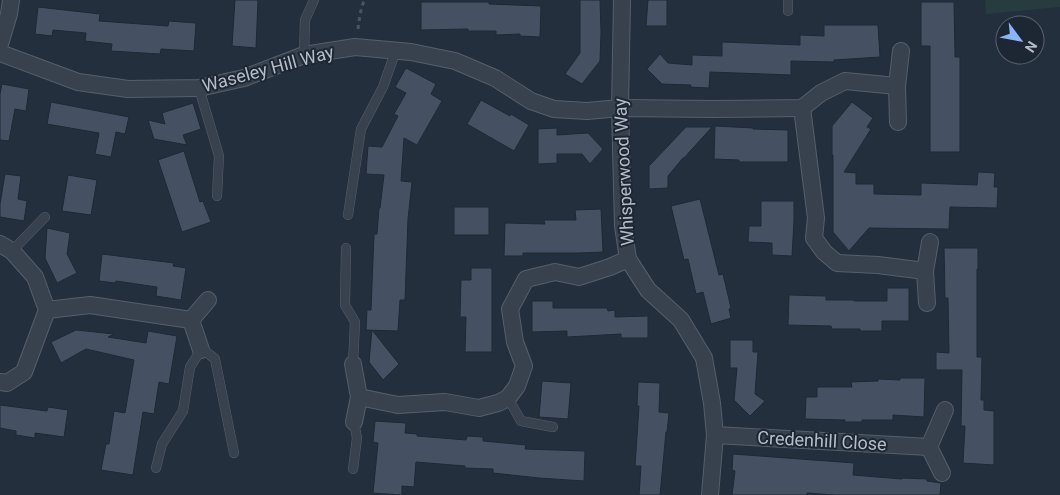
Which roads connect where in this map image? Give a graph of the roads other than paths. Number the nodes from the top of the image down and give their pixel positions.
1 (12, 0) edge
2 (314, 0) edge
3 (622, 0) edge
4 (788, 0) edge
5 (788, 11) dead end
6 (0, 44) edge
7 (396, 50) junction
8 (901, 51) dead end
9 (0, 53) edge
10 (304, 55) junction
11 (897, 86) junction
12 (199, 88) junction
13 (620, 108) junction
14 (802, 108) junction
15 (898, 122) dead end
16 (217, 196) dead end
17 (348, 215) dead end
18 (45, 218) dead end
19 (930, 242) dead end
20 (6, 247) edge
21 (346, 248) dead end
22 (628, 258) junction
23 (924, 271) junction
24 (208, 300) dead end
25 (927, 303) dead end
26 (46, 310) junction
27 (191, 320) junction
28 (200, 348) junction
29 (353, 364) joint
30 (0, 382) edge
31 (359, 397) junction
32 (508, 398) junction
33 (945, 410) dead end
34 (354, 422) joint
35 (553, 427) dead end
36 (715, 435) junction
37 (929, 447) junction
38 (234, 453) dead end
39 (156, 468) dead end
40 (354, 469) dead end
41 (942, 473) dead end
42 (710, 495) edge

1 - 6 street
2 - 10 lane
3 - 13 street, Whisperwood Way
4 - 5 lane
7 - 10 street, Waseley Hill Way
7 - 13 street, Waseley Hill Way
7 - 17 lane
8 - 11 street
9 - 12 street, Waseley Hill Way
10 - 12 street, Waseley Hill Way
11 - 14 street
11 - 15 street
12 - 16 lane
13 - 14 street, Waseley Hill Way
13 - 22 street, Whisperwood Way
14 - 23 street
18 - 20 lane
19 - 23 street
20 - 26 street
21 - 29 lane
22 - 32 street
22 - 36 street, Whisperwood Way
23 - 25 street
24 - 27 street
26 - 27 street
26 - 30 street
27 - 28 street
28 - 38 lane
28 - 39 lane
29 - 31 street
31 - 32 street
31 - 34 street
32 - 35 lane
33 - 37 street
34 - 40 lane
36 - 37 street, Credenhill Close
36 - 42 street, Whisperwood Way
37 - 41 street

